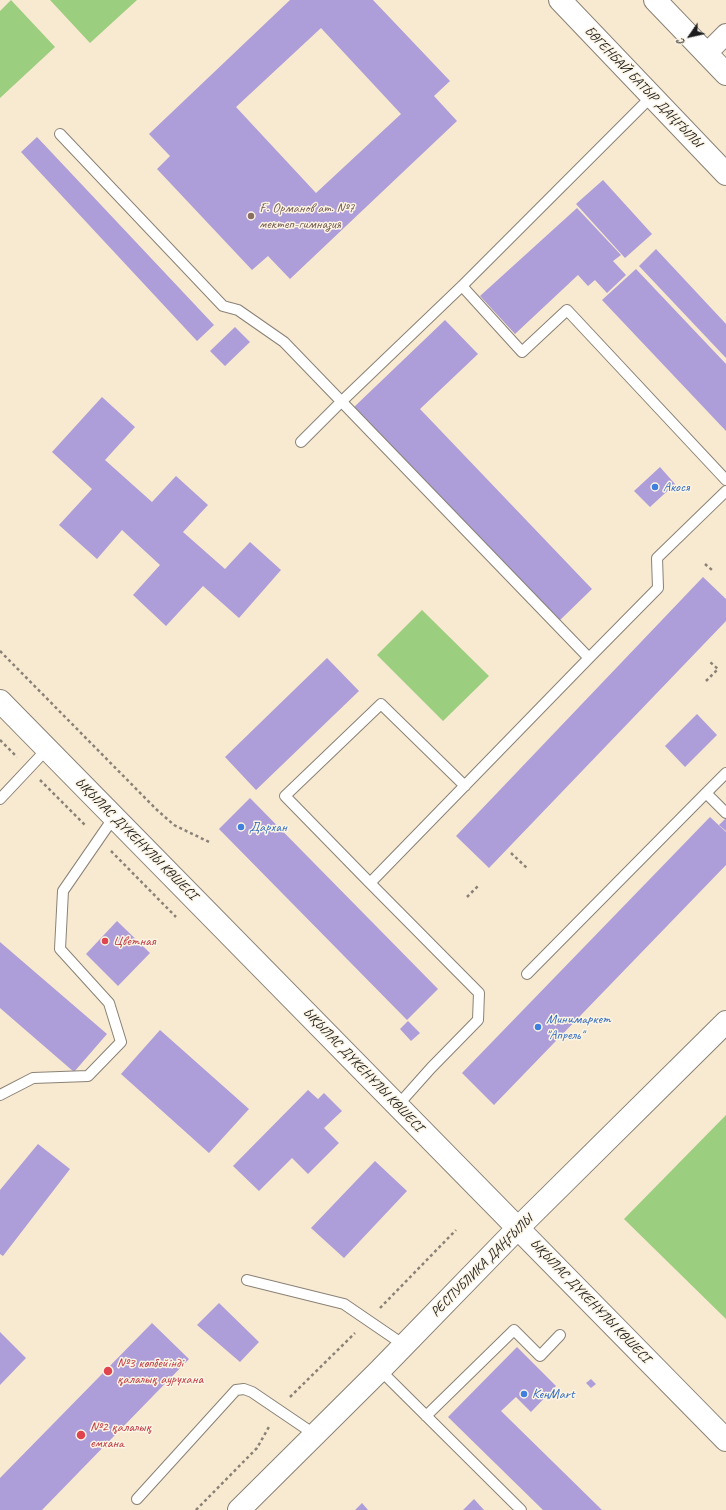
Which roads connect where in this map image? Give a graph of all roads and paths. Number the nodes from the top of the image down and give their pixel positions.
1 (560, 0) edge
2 (655, 0) edge
3 (726, 34) edge
4 (706, 54) junction
5 (726, 74) edge
6 (652, 96) junction
7 (60, 134) dead end
8 (726, 174) edge
9 (462, 286) junction
10 (341, 402) junction
11 (301, 442) dead end
12 (726, 480) edge
13 (726, 491) edge
14 (705, 564) dead end
15 (712, 570) dead end
16 (0, 651) edge
17 (590, 658) junction
18 (710, 662) dead end
19 (706, 681) dead end
20 (0, 701) edge
21 (47, 749) junction
22 (726, 773) edge
23 (465, 786) junction
24 (706, 793) junction
25 (0, 799) edge
26 (726, 813) edge
27 (114, 817) junction
28 (209, 842) dead end
29 (511, 853) dead end
30 (528, 869) dead end
31 (370, 883) junction
32 (478, 886) dead end
33 (467, 897) dead end
34 (527, 974) dead end
35 (726, 1022) edge
36 (0, 1095) edge
37 (398, 1105) junction
38 (518, 1228) junction
39 (456, 1230) dead end
40 (246, 1280) dead end
41 (368, 1321) junction
42 (560, 1335) dead end
43 (404, 1345) junction
44 (380, 1370) junction
45 (277, 1409) junction
46 (426, 1416) junction
47 (314, 1434) junction
48 (726, 1440) edge
49 (137, 1499) dead end
50 (196, 1510) edge
51 (238, 1510) edge
52 (521, 1510) edge

1 - 6 main road, БӨГЕНБАЙ БАТЫР ДАҢҒЫЛЫ
2 - 4 main road
3 - 4 street
4 - 5 main road
6 - 8 main road, БӨГЕНБАЙ БАТЫР ДАҢҒЫЛЫ
6 - 9 lane
7 - 10 lane
9 - 10 lane
9 - 12 lane
10 - 11 lane
10 - 17 lane
13 - 17 lane
14 - 15 path
16 - 28 path
17 - 23 lane
18 - 19 path
20 - 21 main road, ЫҚЫЛАС ДҮКЕНҰЛЫ КӨШЕСІ
21 - 25 lane
21 - 27 main road, ЫҚЫЛАС ДҮКЕНҰЛЫ КӨШЕСІ
22 - 24 lane
23 - 31 lane
23 - 31 lane
24 - 26 lane
24 - 34 lane
27 - 36 lane
27 - 37 main road, ЫҚЫЛАС ДҮКЕНҰЛЫ КӨШЕСІ
29 - 30 path
31 - 37 lane
32 - 33 path
35 - 38 main road, РЕСПУБЛИКА ДАҢҒЫЛЫ
37 - 38 main road, ЫҚЫЛАС ДҮКЕНҰЛЫ КӨШЕСІ
38 - 43 main road, РЕСПУБЛИКА ДАҢҒЫЛЫ
38 - 48 main road, ЫҚЫЛАС ДҮКЕНҰЛЫ КӨШЕСІ
39 - 41 path
40 - 41 lane
41 - 43 lane
41 - 45 path
42 - 46 lane
43 - 44 main road, РЕСПУБЛИКА ДАҢҒЫЛЫ
44 - 46 lane
44 - 47 main road, РЕСПУБЛИКА ДАҢҒЫЛЫ
45 - 47 lane
45 - 49 lane
45 - 50 path
46 - 52 lane
47 - 51 main road, РЕСПУБЛИКА ДАҢҒЫЛЫ

